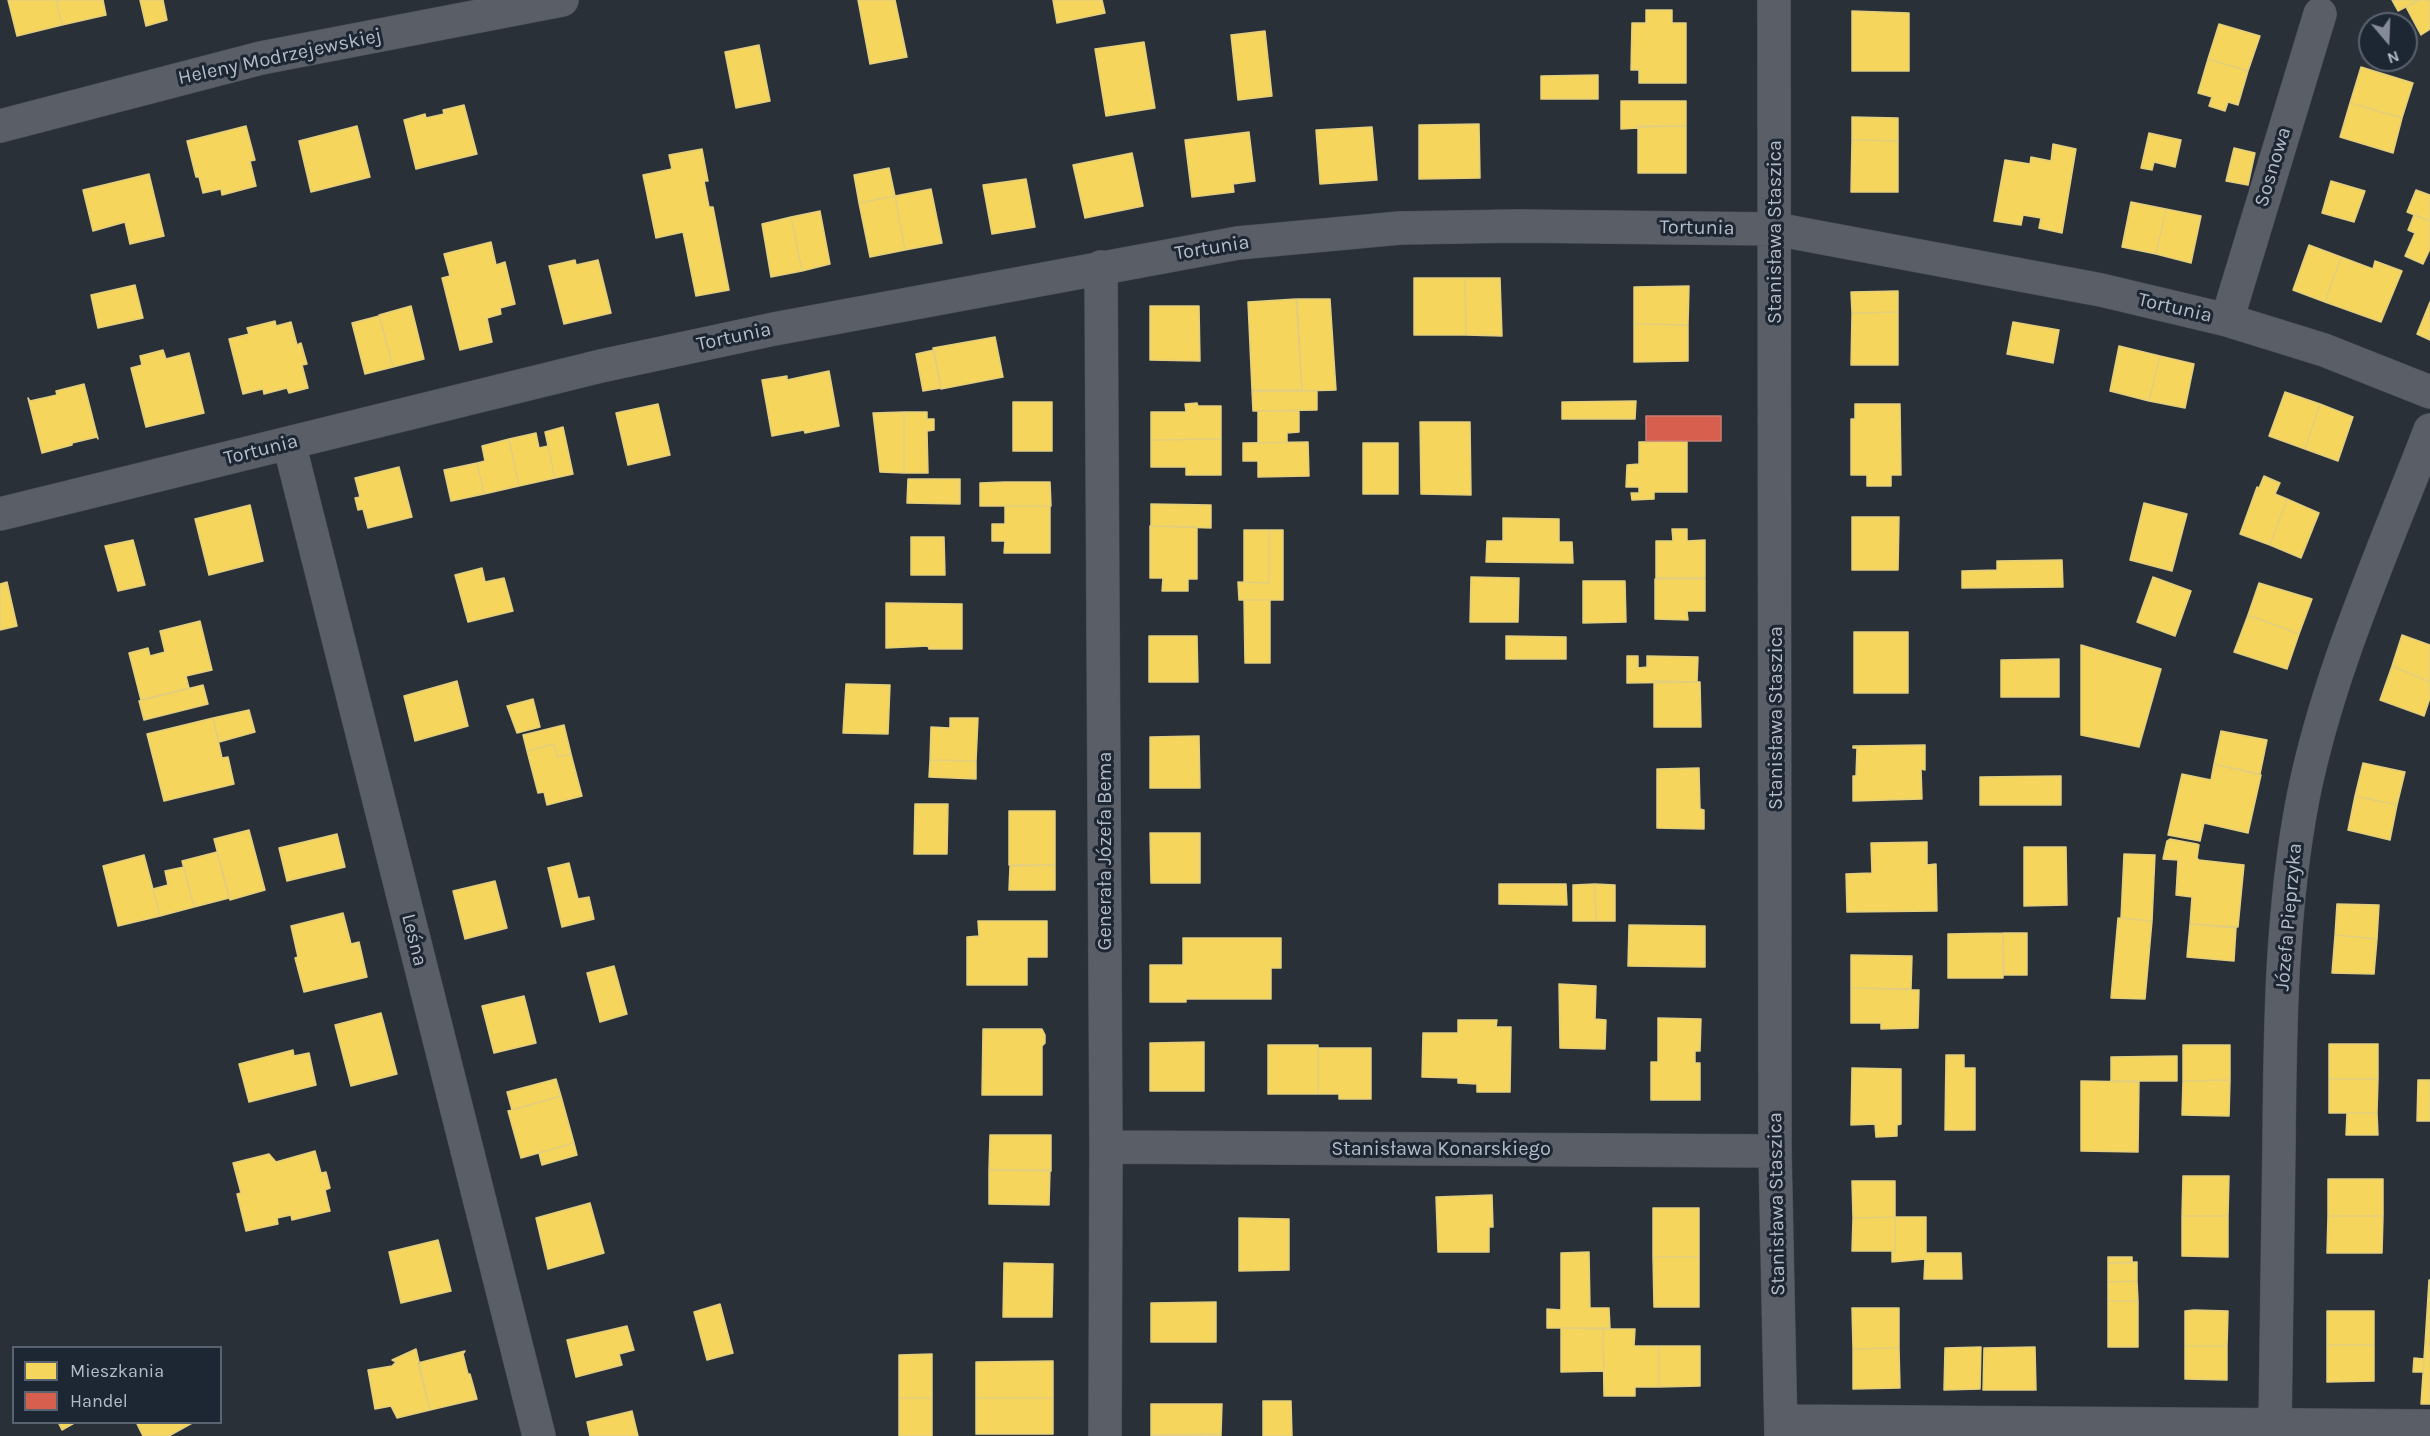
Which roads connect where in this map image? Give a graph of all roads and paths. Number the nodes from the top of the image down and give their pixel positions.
1 (562, 0) edge
2 (1774, 0) edge
3 (2320, 14) dead end
4 (0, 126) edge
5 (1775, 229) junction
6 (1101, 267) junction
7 (2227, 320) junction
8 (2430, 392) edge
9 (2430, 430) edge
10 (290, 443) junction
11 (0, 514) edge
12 (1107, 1147) junction
13 (1775, 1151) junction
14 (2275, 1426) junction
15 (2430, 1426) edge
16 (1781, 1428) edge
17 (539, 1436) edge
18 (1105, 1436) edge

1 - 4 street, Heleny Modrzejewskiej
2 - 5 street, Stanisława Staszica
3 - 7 street, Sosnowa
5 - 6 street, Tortunia
5 - 7 street, Tortunia
5 - 13 street, Stanisława Staszica
6 - 10 street, Tortunia
6 - 12 street, Generała Józefa Bema
7 - 8 street, Tortunia
9 - 14 street, Józefa Pieprzyka
10 - 11 street, Tortunia
10 - 17 street, Leśna
12 - 13 street, Stanisława Konarskiego
12 - 18 street, Generała Józefa Bema
13 - 16 street, Stanisława Staszica
14 - 15 street
14 - 16 street

